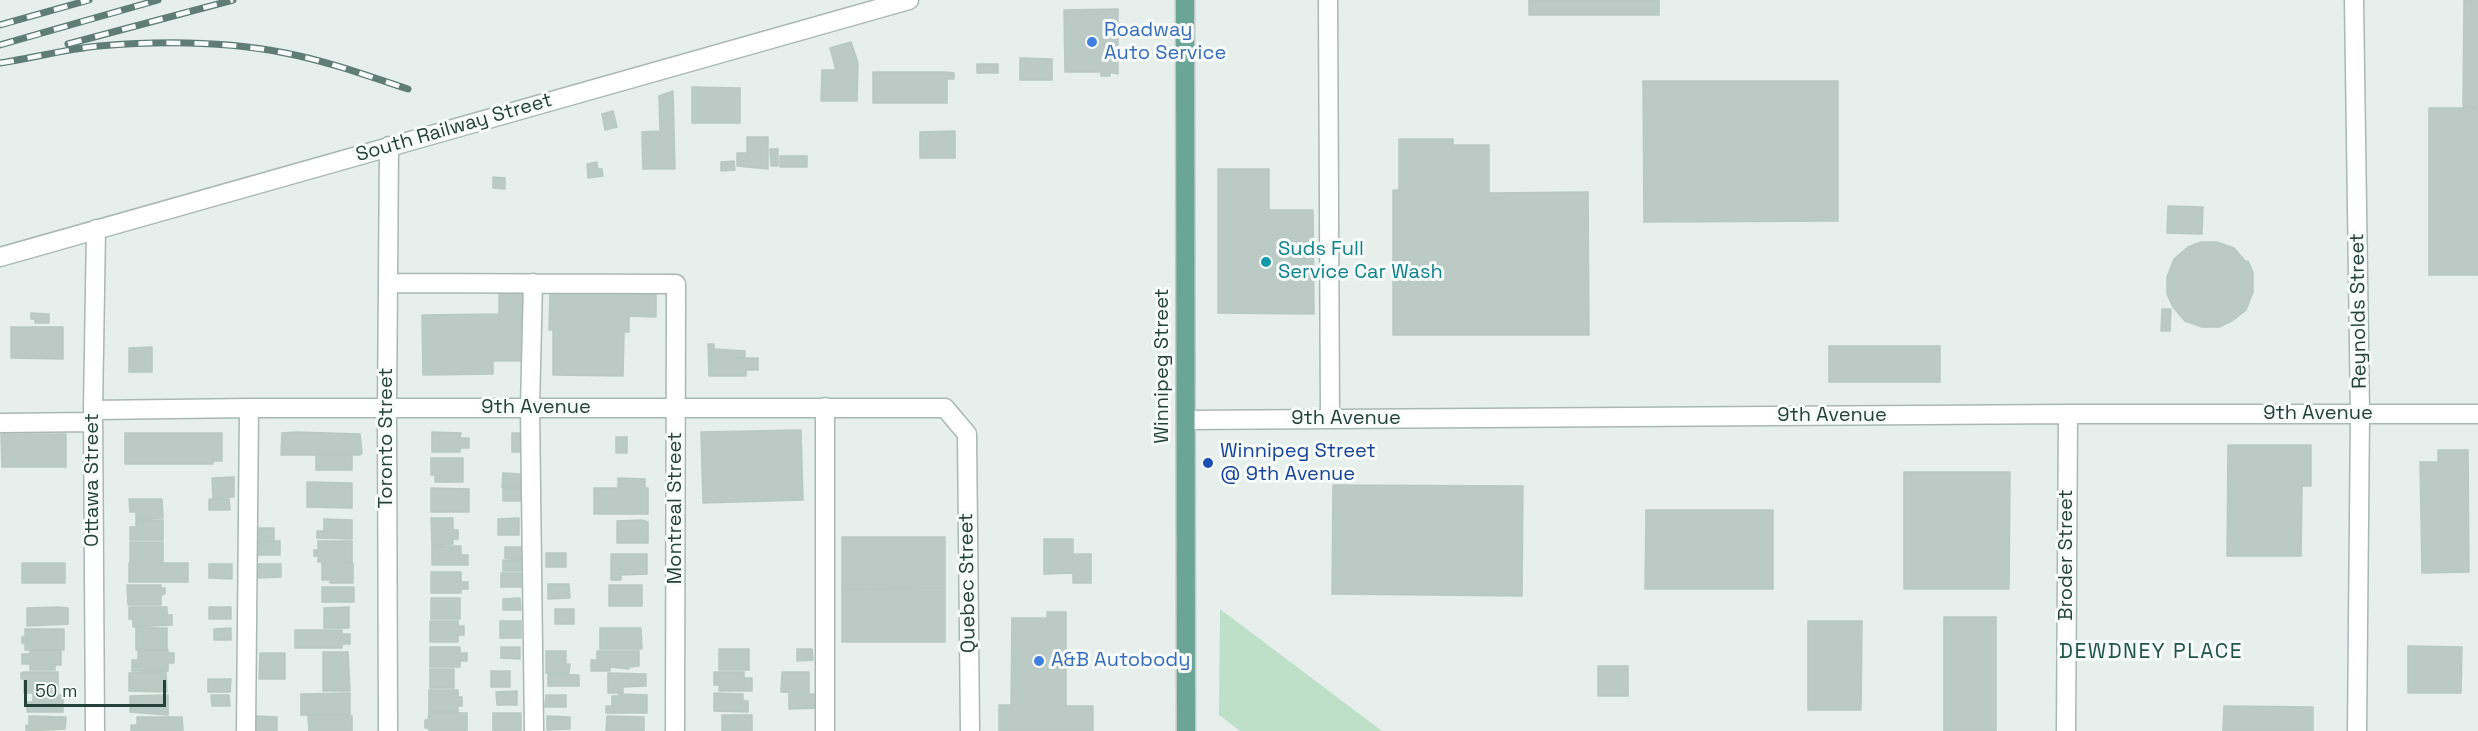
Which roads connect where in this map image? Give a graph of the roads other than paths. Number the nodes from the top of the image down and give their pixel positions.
1 (909, 0) edge
2 (1185, 0) edge
3 (1328, 0) edge
4 (2354, 0) edge
5 (389, 146) junction
6 (96, 229) junction
7 (0, 256) edge
8 (389, 283) junction
9 (532, 283) junction
10 (825, 407) junction
11 (249, 408) junction
12 (531, 408) junction
13 (677, 408) junction
14 (387, 409) junction
15 (2068, 414) junction
16 (2360, 414) junction
17 (2478, 414) edge
18 (93, 416) junction
19 (1330, 419) junction
20 (1186, 420) junction
21 (0, 423) edge
22 (967, 434) joint
23 (94, 731) edge
24 (246, 731) edge
25 (388, 731) edge
26 (534, 731) edge
27 (675, 731) edge
28 (825, 731) edge
29 (970, 731) edge
30 (1186, 731) edge
31 (2066, 731) edge
32 (2358, 731) edge

1 - 5 street, South Railway Street
2 - 20 main road, Winnipeg Street
3 - 19 street
4 - 16 street, Reynolds Street
5 - 6 street, South Railway Street
5 - 8 street, Toronto Street
6 - 7 street, South Railway Street
6 - 18 street, Ottawa Street
8 - 9 street
8 - 14 street, Toronto Street
9 - 12 street
9 - 13 street, Montreal Street
10 - 13 street, 9th Avenue
10 - 22 street, 9th Avenue
10 - 28 street
11 - 14 street, 9th Avenue
11 - 18 street, 9th Avenue
11 - 24 street
12 - 13 street, 9th Avenue
12 - 14 street, 9th Avenue
12 - 26 street
13 - 27 street, Montreal Street
14 - 25 street, Toronto Street
15 - 16 street, 9th Avenue
15 - 19 street, 9th Avenue
15 - 31 street, Broder Street
16 - 17 street, 9th Avenue
16 - 32 street, Reynolds Street
18 - 21 street, 9th Avenue
18 - 23 street, Ottawa Street
19 - 20 street, 9th Avenue
20 - 30 main road, Winnipeg Street
22 - 29 street, Quebec Street

